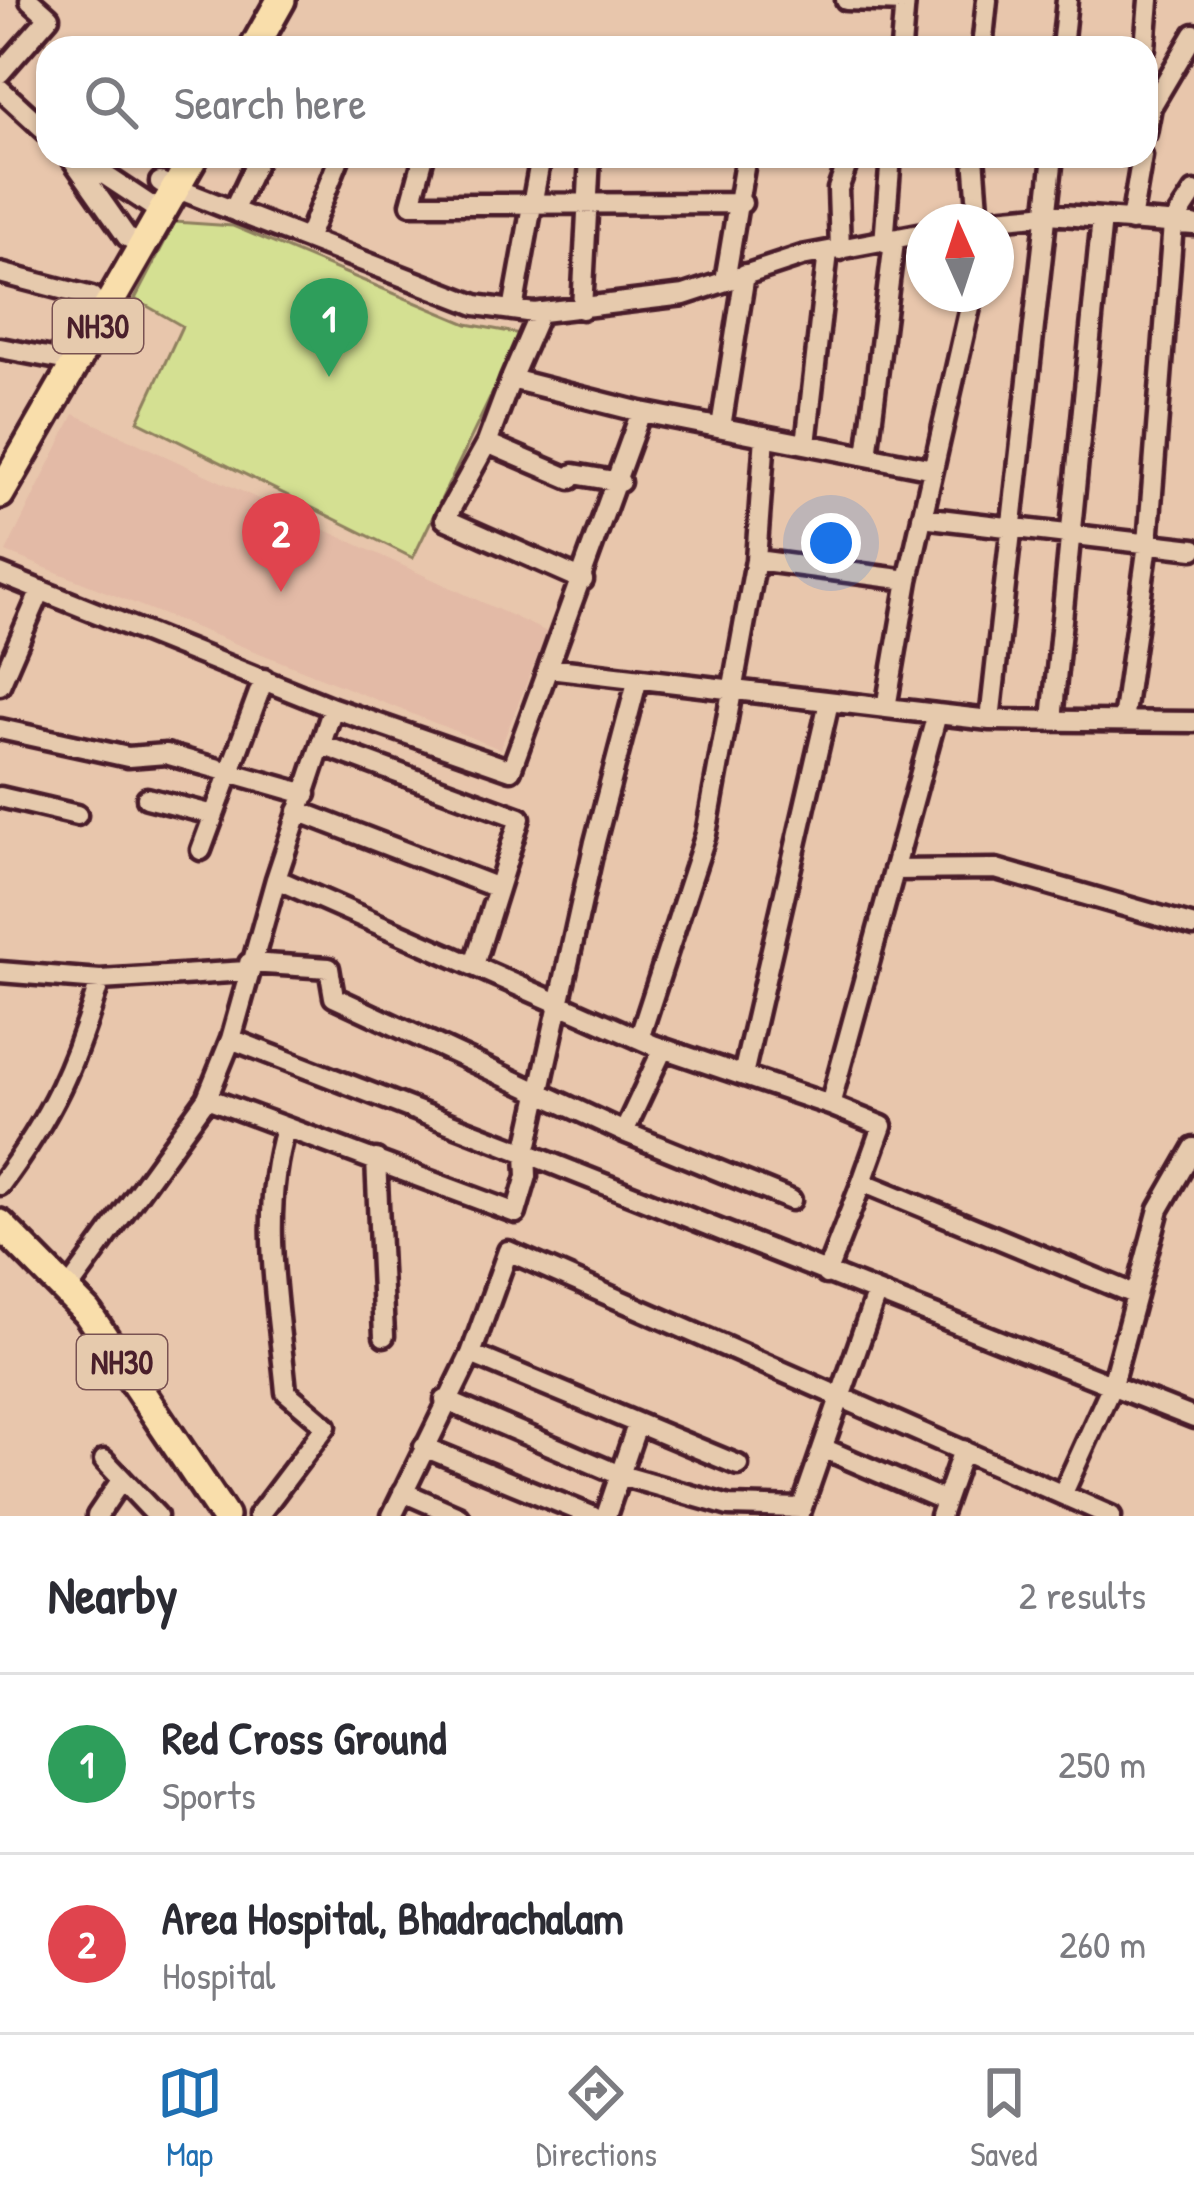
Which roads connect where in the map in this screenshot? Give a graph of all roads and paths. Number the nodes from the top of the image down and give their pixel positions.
1 (30, 0) edge
2 (260, 0) edge
3 (281, 0) edge
4 (846, 0) edge
5 (987, 0) edge
6 (1067, 0) edge
7 (1149, 0) edge
8 (905, 1) edge
9 (1194, 34) edge
10 (240, 36) edge
11 (261, 36) edge
12 (902, 36) edge
13 (983, 36) edge
14 (1063, 36) edge
15 (1146, 36) edge
16 (0, 73) edge
17 (0, 89) edge
18 (1158, 96) edge
19 (36, 122) edge
20 (82, 168) edge
21 (98, 168) edge
22 (171, 168) edge
23 (184, 168) edge
24 (253, 168) edge
25 (335, 168) edge
26 (421, 168) edge
27 (540, 168) edge
28 (589, 168) edge
29 (745, 168) edge
30 (846, 168) edge
31 (892, 168) edge
32 (974, 168) edge
33 (1052, 168) edge
34 (1140, 168) edge
35 (1194, 192) edge
36 (160, 197) junction
37 (536, 203) junction
38 (587, 203) junction
39 (742, 203) junction
40 (974, 204) edge
41 (235, 207) junction
42 (1049, 214) junction
43 (1014, 217) edge
44 (1102, 218) junction
45 (1131, 221) junction
46 (1173, 224) junction
47 (1194, 225) edge
48 (308, 237) junction
49 (906, 238) edge
50 (135, 241) junction
51 (889, 243) junction
52 (834, 251) junction
53 (0, 274) edge
54 (746, 274) junction
55 (725, 281) junction
56 (92, 297) junction
57 (582, 309) junction
58 (513, 310) junction
59 (540, 312) junction
60 (969, 312) edge
61 (0, 348) edge
62 (58, 359) junction
63 (511, 379) junction
64 (641, 412) junction
65 (721, 427) junction
66 (765, 436) junction
67 (487, 443) junction
68 (806, 444) junction
69 (867, 456) junction
70 (0, 458) edge
71 (933, 469) junction
72 (620, 482) junction
73 (0, 494) edge
74 (922, 517) junction
75 (1012, 528) junction
76 (1071, 535) junction
77 (1148, 544) junction
78 (1194, 549) edge
79 (756, 560) junction
80 (0, 574) edge
81 (583, 580) junction
82 (908, 580) junction
83 (41, 590) junction
84 (549, 668) junction
85 (264, 679) junction
86 (637, 682) junction
87 (0, 685) edge
88 (730, 690) junction
89 (829, 701) junction
90 (333, 708) junction
91 (886, 708) junction
92 (937, 714) junction
93 (990, 720) junction
94 (1052, 720) junction
95 (1123, 721) junction
96 (1194, 722) edge
97 (0, 730) edge
98 (322, 746) junction
99 (512, 770) junction
100 (230, 774) junction
101 (0, 797) edge
102 (147, 798) dead end
103 (302, 802) junction
104 (495, 808) junction
105 (77, 815) dead end
106 (214, 815) junction
107 (201, 850) dead end
108 (894, 870) junction
109 (276, 879) junction
110 (498, 888) junction
111 (1194, 926) edge
112 (475, 962) junction
113 (248, 967) junction
114 (0, 972) edge
115 (100, 980) junction
116 (562, 1002) junction
117 (639, 1039) junction
118 (231, 1040) junction
119 (663, 1049) junction
120 (743, 1076) junction
121 (541, 1096) junction
122 (208, 1098) junction
123 (830, 1105) junction
124 (285, 1129) junction
125 (624, 1132) junction
126 (1194, 1148) edge
127 (526, 1153) junction
128 (376, 1159) junction
129 (862, 1182) junction
130 (0, 1185) edge
131 (791, 1201) dead end
132 (516, 1214) junction
133 (0, 1224) edge
134 (0, 1250) edge
135 (508, 1251) junction
136 (826, 1274) junction
137 (67, 1291) junction
138 (876, 1294) junction
139 (1136, 1295) junction
140 (384, 1336) dead end
141 (471, 1354) junction
142 (1112, 1385) junction
143 (838, 1393) junction
144 (445, 1400) junction
145 (1194, 1418) edge
146 (637, 1425) junction
147 (424, 1447) junction
148 (825, 1449) junction
149 (963, 1450) junction
150 (104, 1460) dead end
151 (738, 1465) dead end
152 (620, 1474) junction
153 (122, 1479) junction
154 (403, 1492) junction
155 (1063, 1493) junction
156 (940, 1507) edge
157 (800, 1512) edge
158 (98, 1516) edge
159 (157, 1516) edge
160 (201, 1516) edge
161 (224, 1516) edge
162 (258, 1516) edge
163 (392, 1516) edge
164 (458, 1516) edge
165 (592, 1516) edge
166 (606, 1516) edge
167 (1111, 1516) edge

1 - 16 street
2 - 10 highway
3 - 11 highway
4 - 8 street
5 - 13 street
6 - 14 street
7 - 15 street
8 - 12 street
9 - 18 street
17 - 19 street
20 - 50 street
21 - 36 street
22 - 36 highway, NH30
23 - 36 highway, NH30
24 - 41 street
25 - 48 street
26 - 37 street
27 - 37 street
28 - 38 street
29 - 39 street
30 - 52 street
31 - 51 street
32 - 40 street
33 - 42 street
34 - 45 street
35 - 46 street
36 - 41 street
36 - 50 highway, NH30
37 - 38 street
37 - 58 street
38 - 39 street
38 - 57 street
39 - 55 street
41 - 48 street
42 - 43 street
42 - 44 street
42 - 75 street
44 - 45 street
44 - 76 street
45 - 46 street
46 - 47 street
46 - 77 street
48 - 58 street
49 - 51 street
50 - 56 highway, NH30
50 - 73 highway, NH30
51 - 52 street
51 - 69 street
52 - 54 street
52 - 68 street
53 - 56 street
54 - 55 street
54 - 65 street
55 - 57 street
56 - 62 highway, NH30
57 - 59 street
58 - 59 street
59 - 63 street
60 - 71 street
61 - 62 street
62 - 70 highway, NH30
63 - 64 street
63 - 67 street
64 - 65 street
64 - 72 street
65 - 66 street
66 - 68 street
66 - 79 street
67 - 72 street
67 - 81 street
68 - 69 street
69 - 71 street
71 - 74 street
72 - 81 street
74 - 75 street
74 - 82 street
75 - 76 street
75 - 93 street
76 - 77 street
76 - 94 street
77 - 78 street
77 - 95 street
79 - 82 street
79 - 88 street
80 - 83 street
81 - 84 street
82 - 91 street
83 - 85 street
83 - 87 street
84 - 86 street
84 - 99 street
85 - 90 street
85 - 100 street
86 - 88 street
86 - 116 street
88 - 89 street
88 - 117 street
89 - 91 street
89 - 120 street
90 - 98 street
90 - 99 street
91 - 92 street
92 - 93 street
92 - 108 street
93 - 94 street
94 - 95 street
95 - 96 street
97 - 100 street
98 - 103 street
98 - 104 street
99 - 104 street
100 - 103 street
100 - 106 street
101 - 105 street
102 - 106 street
103 - 109 street
103 - 110 street
104 - 110 street
106 - 107 street
108 - 111 street
108 - 123 street
109 - 112 street
109 - 113 street
110 - 112 street
112 - 116 street
113 - 115 street
113 - 118 street
113 - 121 street
114 - 115 street
115 - 130 street
116 - 117 street
116 - 121 street
117 - 119 street
118 - 122 street
118 - 127 street
119 - 120 street
119 - 125 street
120 - 123 street
121 - 125 street
121 - 127 street
122 - 124 street
122 - 137 street
123 - 129 street
124 - 128 street
124 - 162 street
125 - 131 street
126 - 139 street
127 - 132 street
127 - 136 street
128 - 132 street
128 - 140 street
129 - 136 street
129 - 139 street
132 - 135 street
133 - 137 highway, NH30
134 - 160 highway, NH30
135 - 141 street
135 - 143 street
136 - 138 street
137 - 161 highway, NH30
138 - 142 street
138 - 143 street
139 - 142 street
141 - 144 street
141 - 146 street
142 - 145 street
142 - 155 street
143 - 148 street
143 - 149 street
144 - 147 street
144 - 152 street
146 - 151 street
146 - 152 street
147 - 154 street
147 - 165 street
148 - 156 street
148 - 157 street
149 - 155 street
149 - 156 street
150 - 153 street
152 - 157 street
152 - 166 street
153 - 158 street
153 - 159 street
154 - 163 street
154 - 164 street
155 - 167 street

